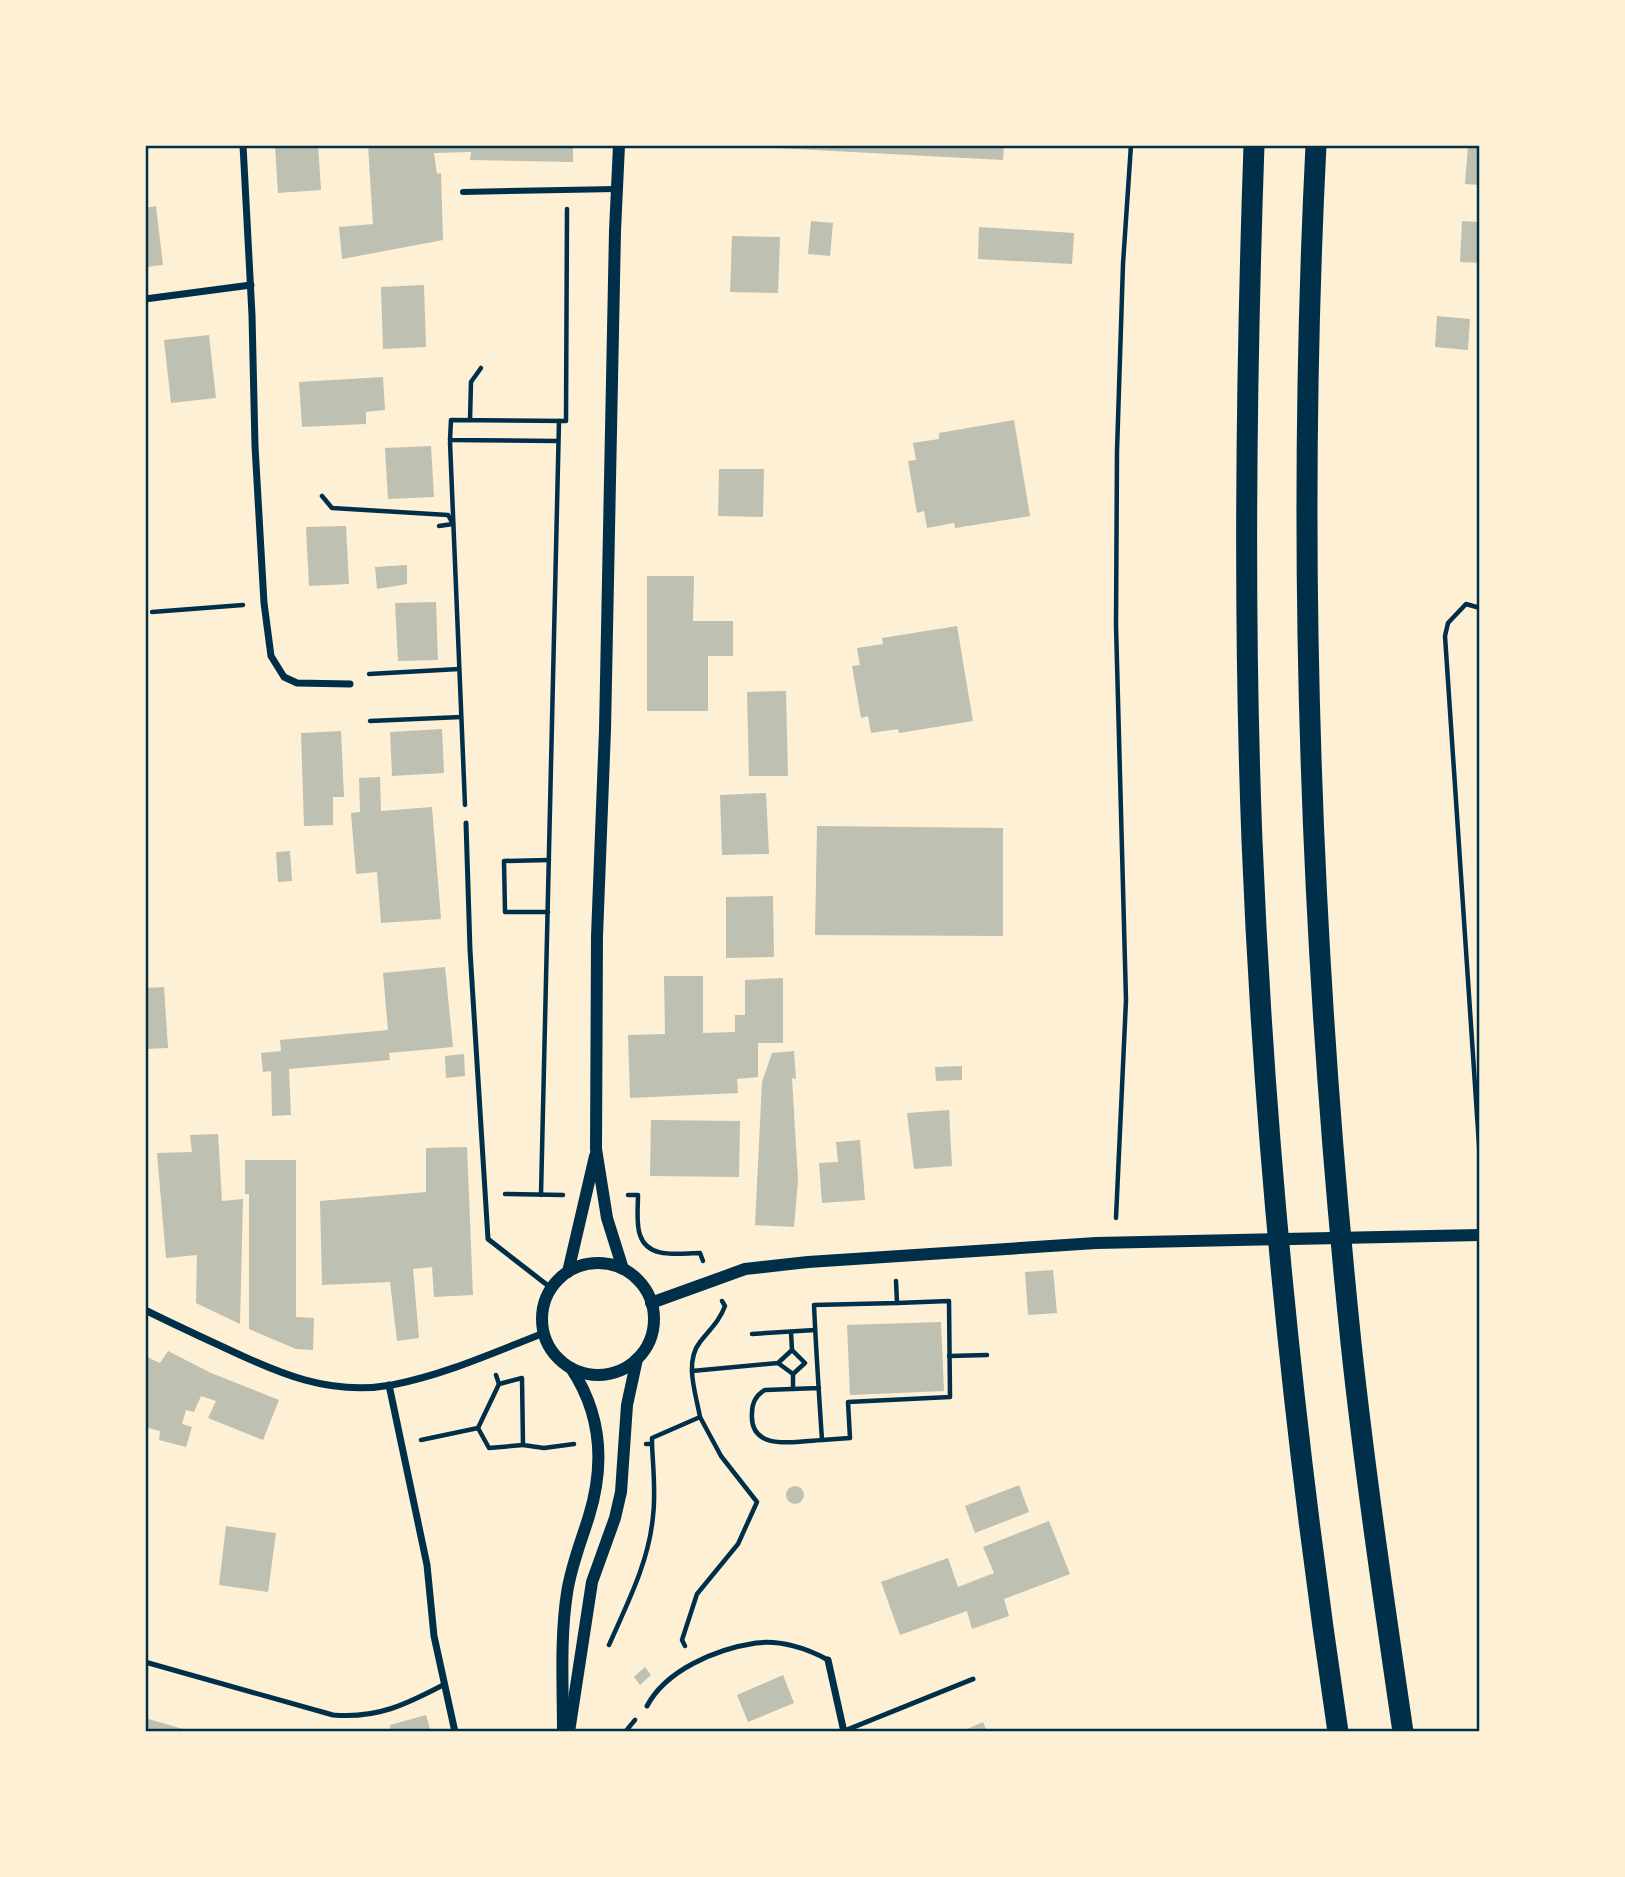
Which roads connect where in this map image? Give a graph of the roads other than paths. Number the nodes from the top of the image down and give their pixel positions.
1 (243, 145) edge
2 (619, 145) edge
3 (1254, 145) edge
4 (1316, 145) edge
5 (617, 190) junction
6 (463, 192) dead end
7 (251, 285) junction
8 (145, 299) edge
9 (350, 684) dead end
10 (466, 823) road end
11 (596, 1149) junction
12 (1479, 1235) edge
13 (623, 1269) junction
14 (568, 1272) junction
15 (551, 1288) junction
16 (651, 1303) junction
17 (145, 1310) edge
18 (544, 1333) junction
19 (637, 1359) junction
20 (571, 1368) junction
21 (389, 1385) junction
22 (828, 1660) joint
23 (145, 1662) edge
24 (973, 1679) dead end
25 (445, 1685) junction
26 (647, 1706) dead end
27 (844, 1731) edge
28 (455, 1732) edge
29 (562, 1732) edge
30 (569, 1732) edge
31 (1338, 1732) edge
32 (1402, 1732) edge

1 - 7 street
2 - 5 street
3 - 31 highway
4 - 32 highway
5 - 6 street
5 - 11 street
7 - 8 street
7 - 9 street
10 - 15 lane
11 - 13 street
11 - 14 street
12 - 16 street
13 - 14 street
13 - 16 street
14 - 15 street
15 - 18 street
16 - 19 street
17 - 21 street
18 - 20 street
18 - 21 street
19 - 20 street
19 - 30 street
20 - 29 street
21 - 25 street
22 - 26 lane
22 - 27 street
23 - 25 lane
24 - 27 lane
25 - 28 street

